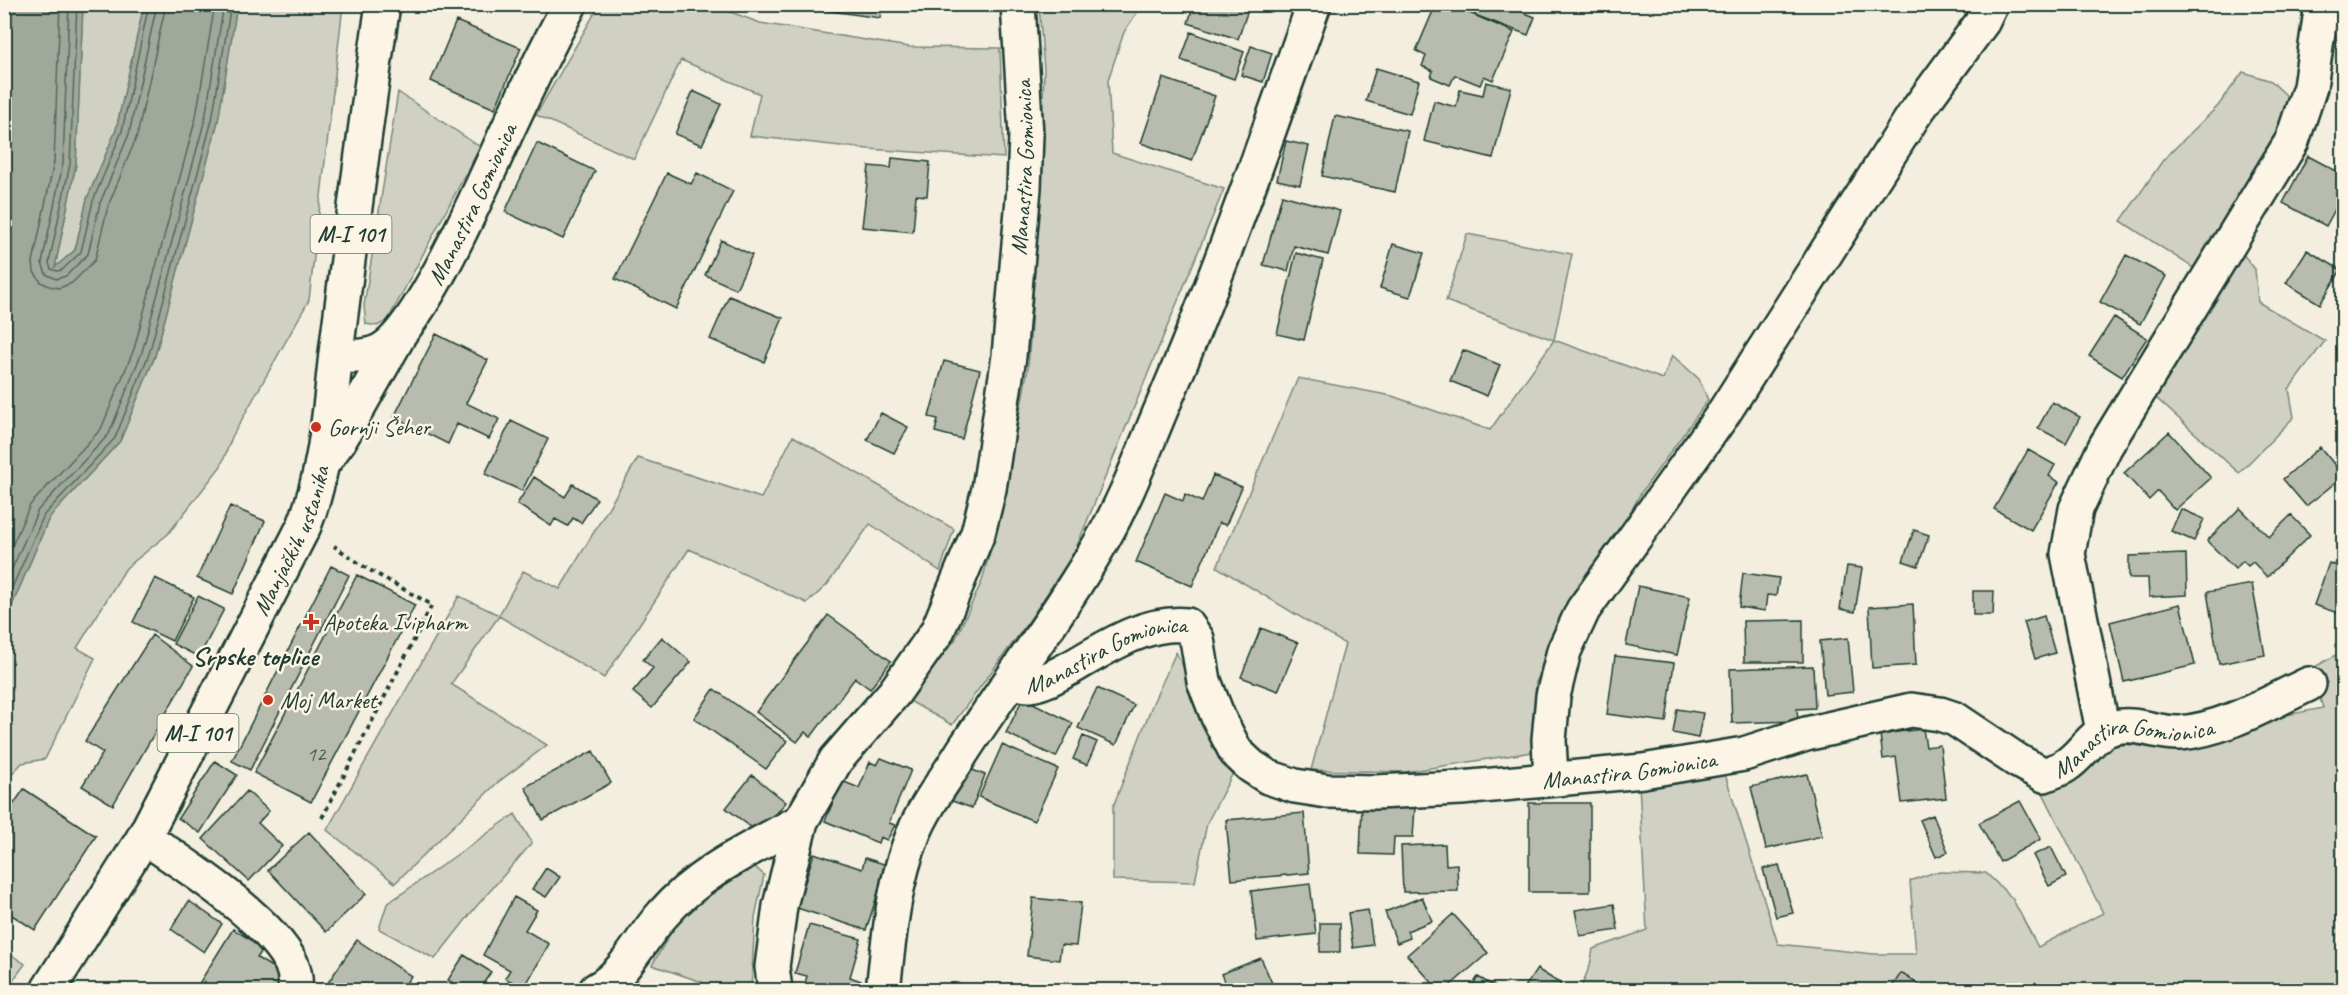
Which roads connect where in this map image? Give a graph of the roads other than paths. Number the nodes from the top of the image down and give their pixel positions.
1 (383, 4) edge
2 (570, 4) edge
3 (1018, 4) edge
4 (1314, 4) edge
5 (1991, 4) edge
6 (2322, 4) edge
7 (403, 329) junction
8 (336, 355) junction
9 (322, 464) junction
10 (1012, 680) junction
11 (2309, 684) dead end
12 (2103, 731) junction
13 (1551, 778) junction
14 (801, 821) junction
15 (144, 837) junction
16 (48, 990) edge
17 (295, 990) edge
18 (596, 990) edge
19 (776, 990) edge
20 (883, 990) edge

1 - 8 street, Manjačkih ustanika / M-I 101
2 - 7 street, Manastira Gomionica
3 - 14 street, Manastira Gomionica
4 - 10 street, Manastira Gomionica
5 - 13 street
6 - 12 street
7 - 8 street, Manastira Gomionica
7 - 9 street
8 - 9 street, Manjačkih ustanika / M-I 101
9 - 15 street, Manjačkih ustanika / M-I 101
10 - 13 street, Manastira Gomionica
10 - 20 street, Manastira Gomionica
11 - 12 street, Manastira Gomionica
12 - 13 street, Manastira Gomionica
14 - 18 street
14 - 19 street, Manastira Gomionica
15 - 16 street, Manjačkih ustanika / M-I 101
15 - 17 street

